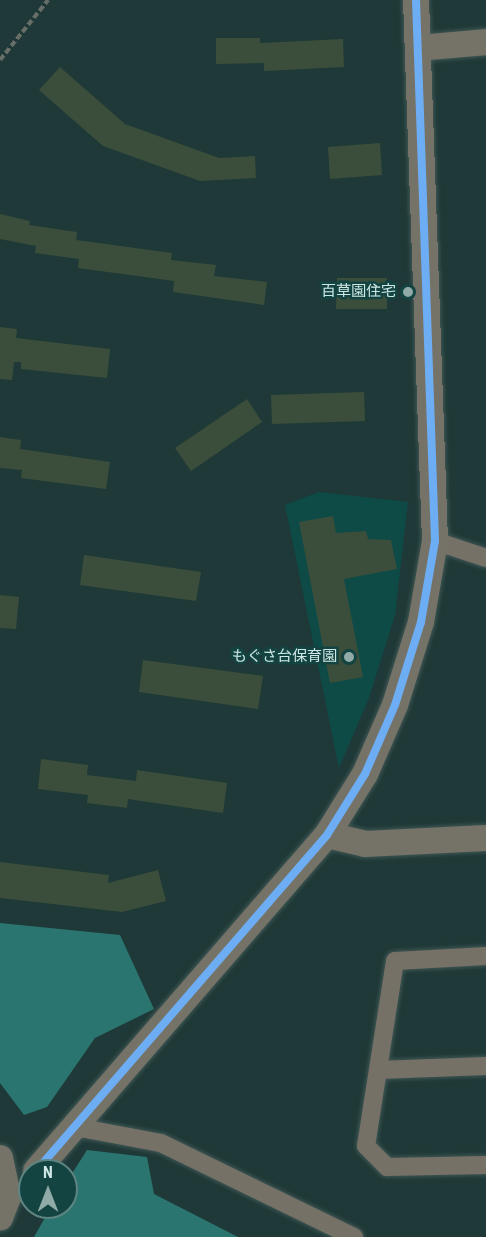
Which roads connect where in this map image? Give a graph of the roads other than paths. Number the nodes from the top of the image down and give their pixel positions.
1 (416, 0) edge
2 (486, 42) edge
3 (418, 48) junction
4 (435, 541) junction
5 (486, 558) edge
6 (327, 835) junction
7 (486, 838) edge
8 (486, 956) edge
9 (486, 1066) edge
10 (378, 1070) junction
11 (76, 1127) junction
12 (0, 1158) edge
13 (47, 1159) edge
14 (486, 1165) edge
15 (18, 1191) edge
16 (4, 1207) edge
17 (354, 1237) edge

1 - 3 street
2 - 3 street
3 - 4 street
4 - 5 street
4 - 6 street
6 - 7 street
6 - 11 street
8 - 10 street
9 - 10 street
10 - 14 street
11 - 13 street
11 - 17 street
12 - 16 street
15 - 16 street

